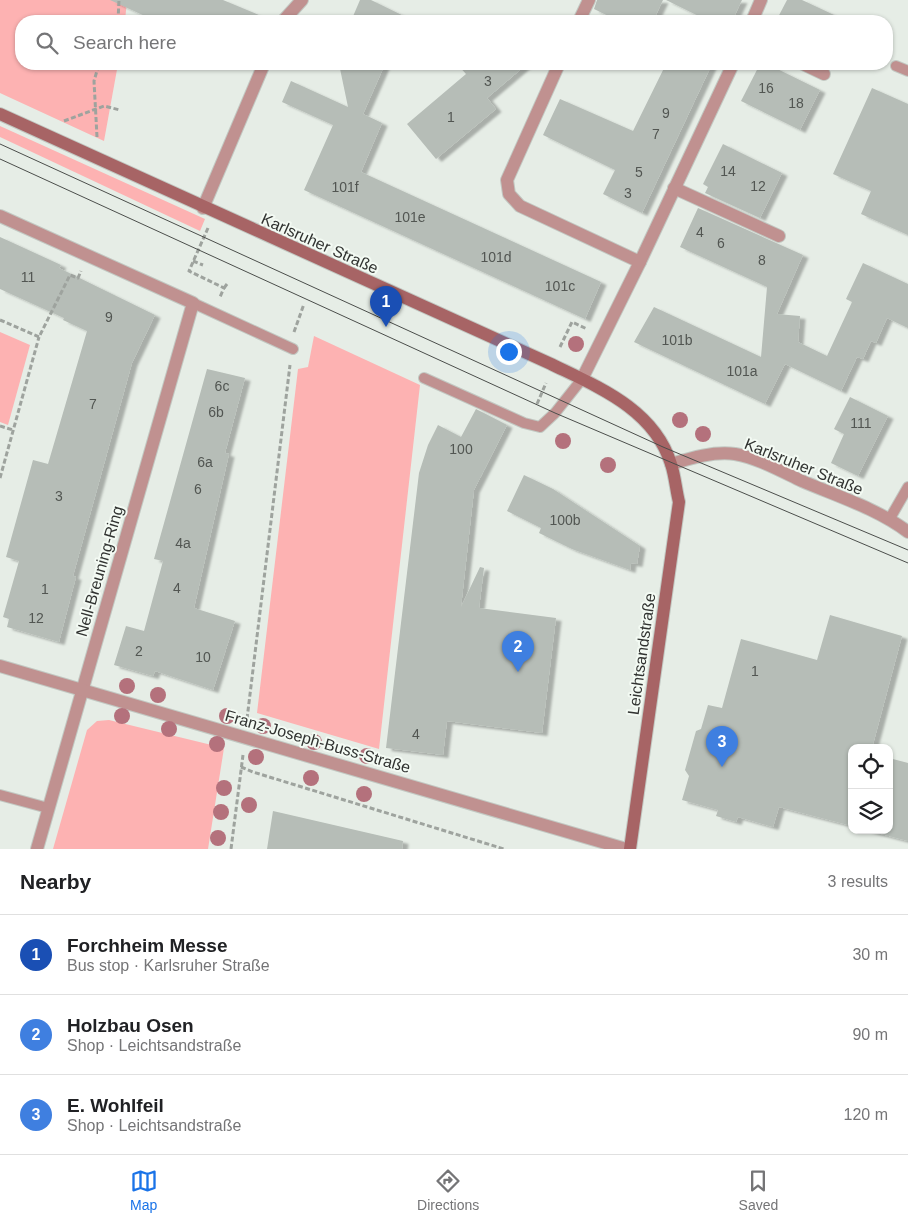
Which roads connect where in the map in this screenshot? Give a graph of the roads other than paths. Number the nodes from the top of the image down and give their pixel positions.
1 (302, 0) edge
2 (589, 0) edge
3 (761, 0) edge
4 (288, 15) edge
5 (582, 15) edge
6 (755, 15) edge
7 (896, 66) dead end
8 (262, 70) edge
9 (556, 70) edge
10 (730, 70) edge
11 (816, 70) edge
12 (908, 71) edge
13 (824, 74) dead end
14 (0, 114) edge
15 (674, 188) junction
16 (208, 211) junction
17 (0, 216) edge
18 (779, 236) dead end
19 (640, 262) junction
20 (193, 303) junction
21 (292, 349) road end
22 (424, 378) dead end
23 (582, 379) junction
24 (671, 464) junction
25 (908, 487) edge
26 (889, 520) junction
27 (907, 531) edge
28 (0, 666) edge
29 (81, 690) junction
30 (0, 795) edge
31 (48, 808) junction
32 (37, 849) edge
33 (626, 849) edge
34 (630, 849) edge

1 - 4 street
2 - 5 street
3 - 6 street
7 - 12 lane
8 - 16 street
9 - 19 street
10 - 15 street
11 - 13 street
14 - 16 street, Karlsruher Straße
15 - 18 street
15 - 19 street
16 - 23 street, Karlsruher Straße
17 - 20 street
19 - 23 street
20 - 21 lane
20 - 29 street, Nell-Breuning-Ring
22 - 23 lane
23 - 24 street, Karlsruher Straße
24 - 26 street, Karlsruher Straße
24 - 34 street, Leichtsandstraße
25 - 26 lane
26 - 27 street, Karlsruher Straße
28 - 29 street, Franz-Joseph-Buss-Straße
29 - 31 street, Nell-Breuning-Ring
29 - 33 street, Franz-Joseph-Buss-Straße
30 - 31 lane
31 - 32 street, Nell-Breuning-Ring

